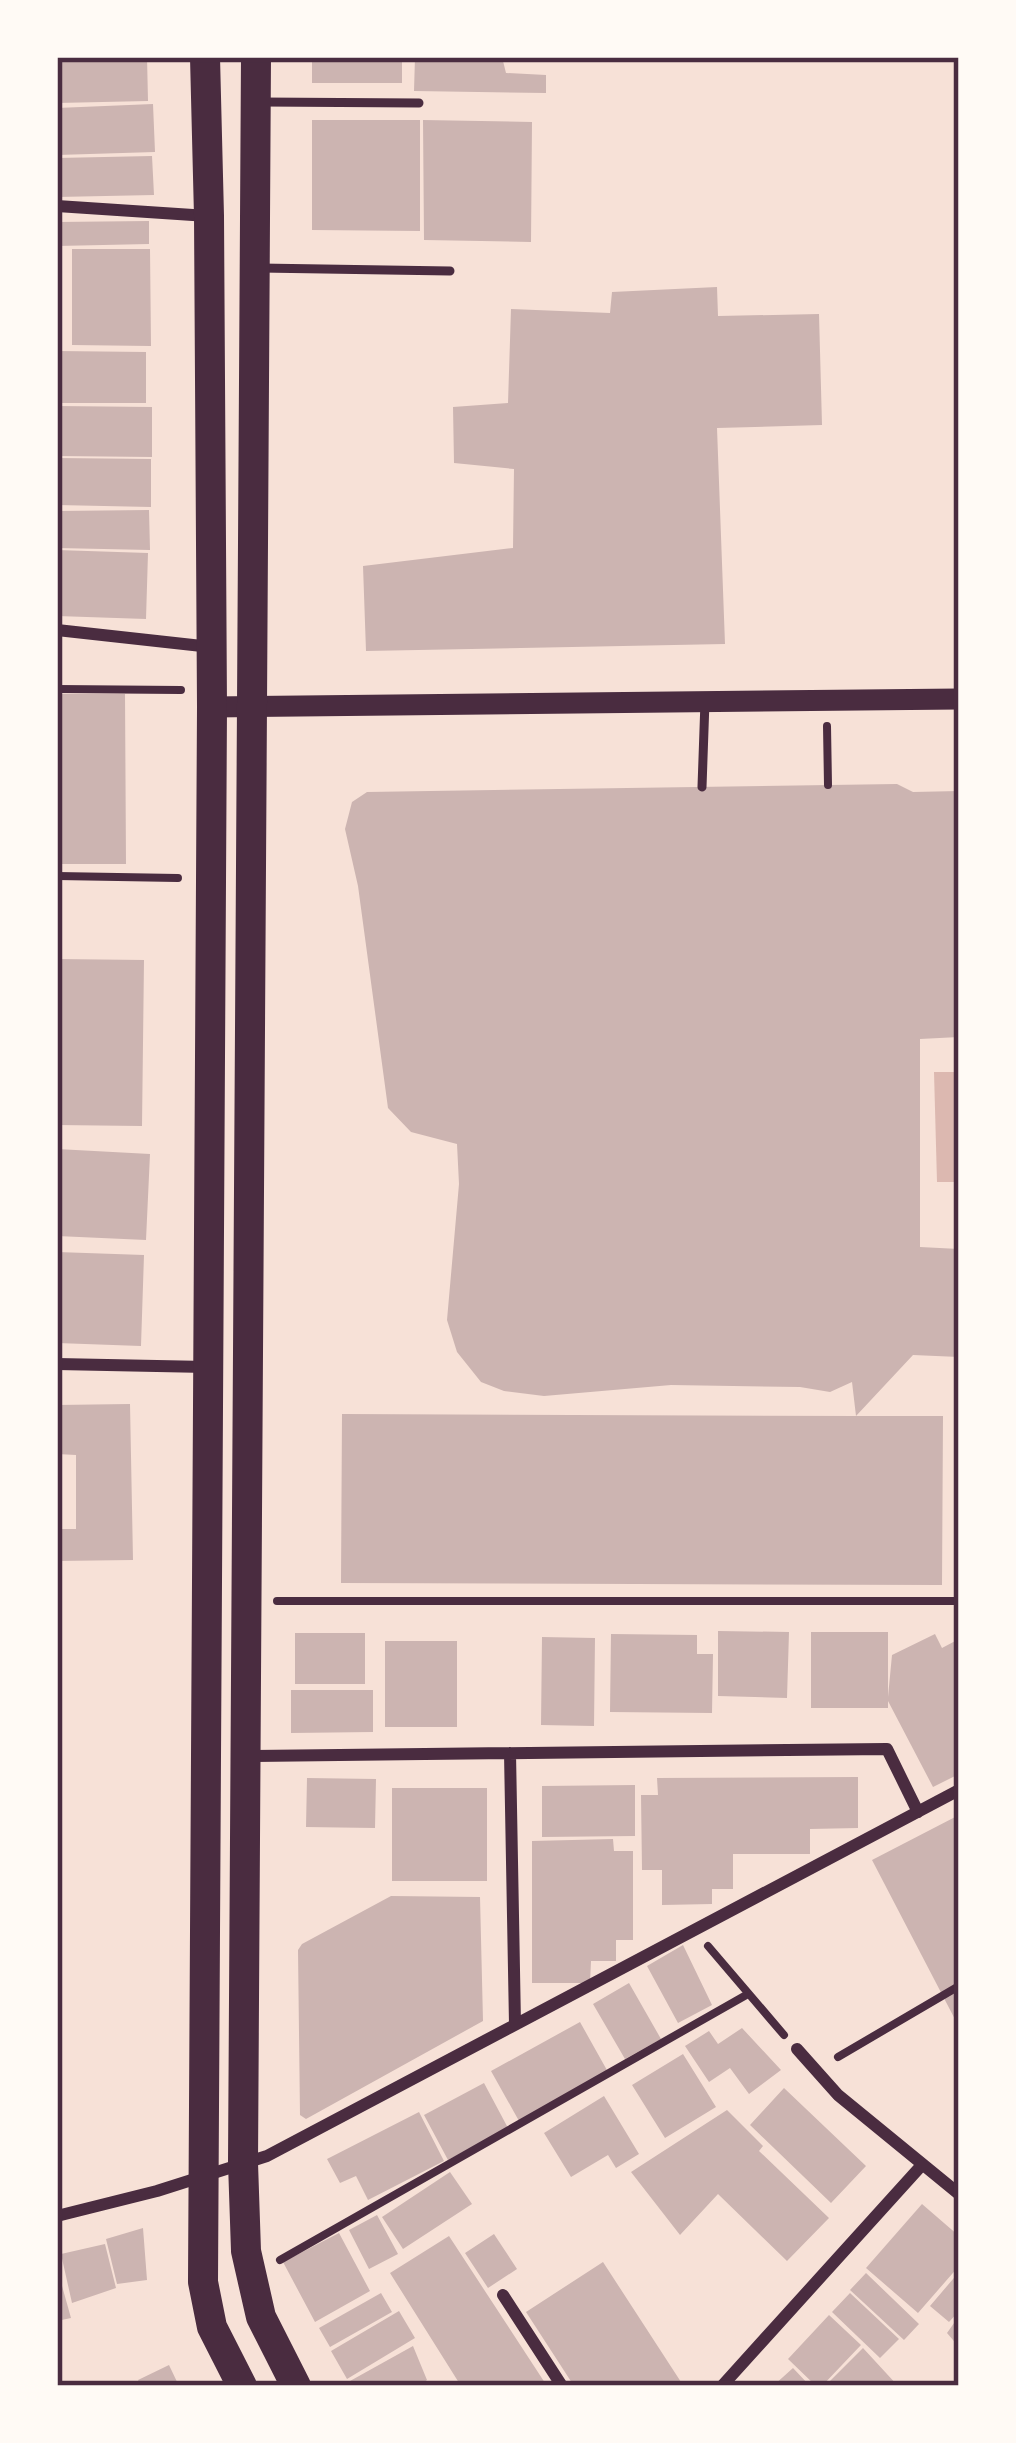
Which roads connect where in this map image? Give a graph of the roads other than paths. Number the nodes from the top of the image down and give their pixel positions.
1 (205, 57) edge
2 (256, 57) edge
3 (256, 101) junction
4 (418, 103) dead end
5 (57, 206) edge
6 (209, 216) junction
7 (255, 268) junction
8 (450, 272) dead end
9 (57, 630) edge
10 (211, 647) junction
11 (959, 699) edge
12 (705, 701) junction
13 (212, 707) junction
14 (253, 708) junction
15 (702, 787) dead end
16 (57, 1364) edge
17 (208, 1366) junction
18 (510, 1753) junction
19 (247, 1756) junction
20 (959, 1790) edge
21 (918, 1812) junction
22 (515, 2024) junction
23 (797, 2049) road end
24 (243, 2164) junction
25 (922, 2166) junction
26 (204, 2176) junction
27 (959, 2194) edge
28 (57, 2216) edge
29 (503, 2295) dead end
30 (242, 2386) edge
31 (296, 2386) edge
32 (562, 2386) edge
33 (722, 2386) edge

1 - 6 main road
2 - 3 main road
3 - 4 lane
3 - 7 main road
5 - 6 street
6 - 10 main road
7 - 8 lane
7 - 14 main road
9 - 10 street
10 - 13 main road
11 - 12 street
12 - 14 street
12 - 15 lane
13 - 14 street
13 - 17 main road
14 - 19 main road
16 - 17 street
17 - 26 main road
18 - 19 street
18 - 21 street
18 - 22 street
19 - 24 main road
20 - 21 street
21 - 22 street
22 - 24 street
23 - 25 street
24 - 26 street
24 - 31 main road
25 - 27 street
25 - 33 street
26 - 28 street
26 - 30 main road
29 - 32 street

